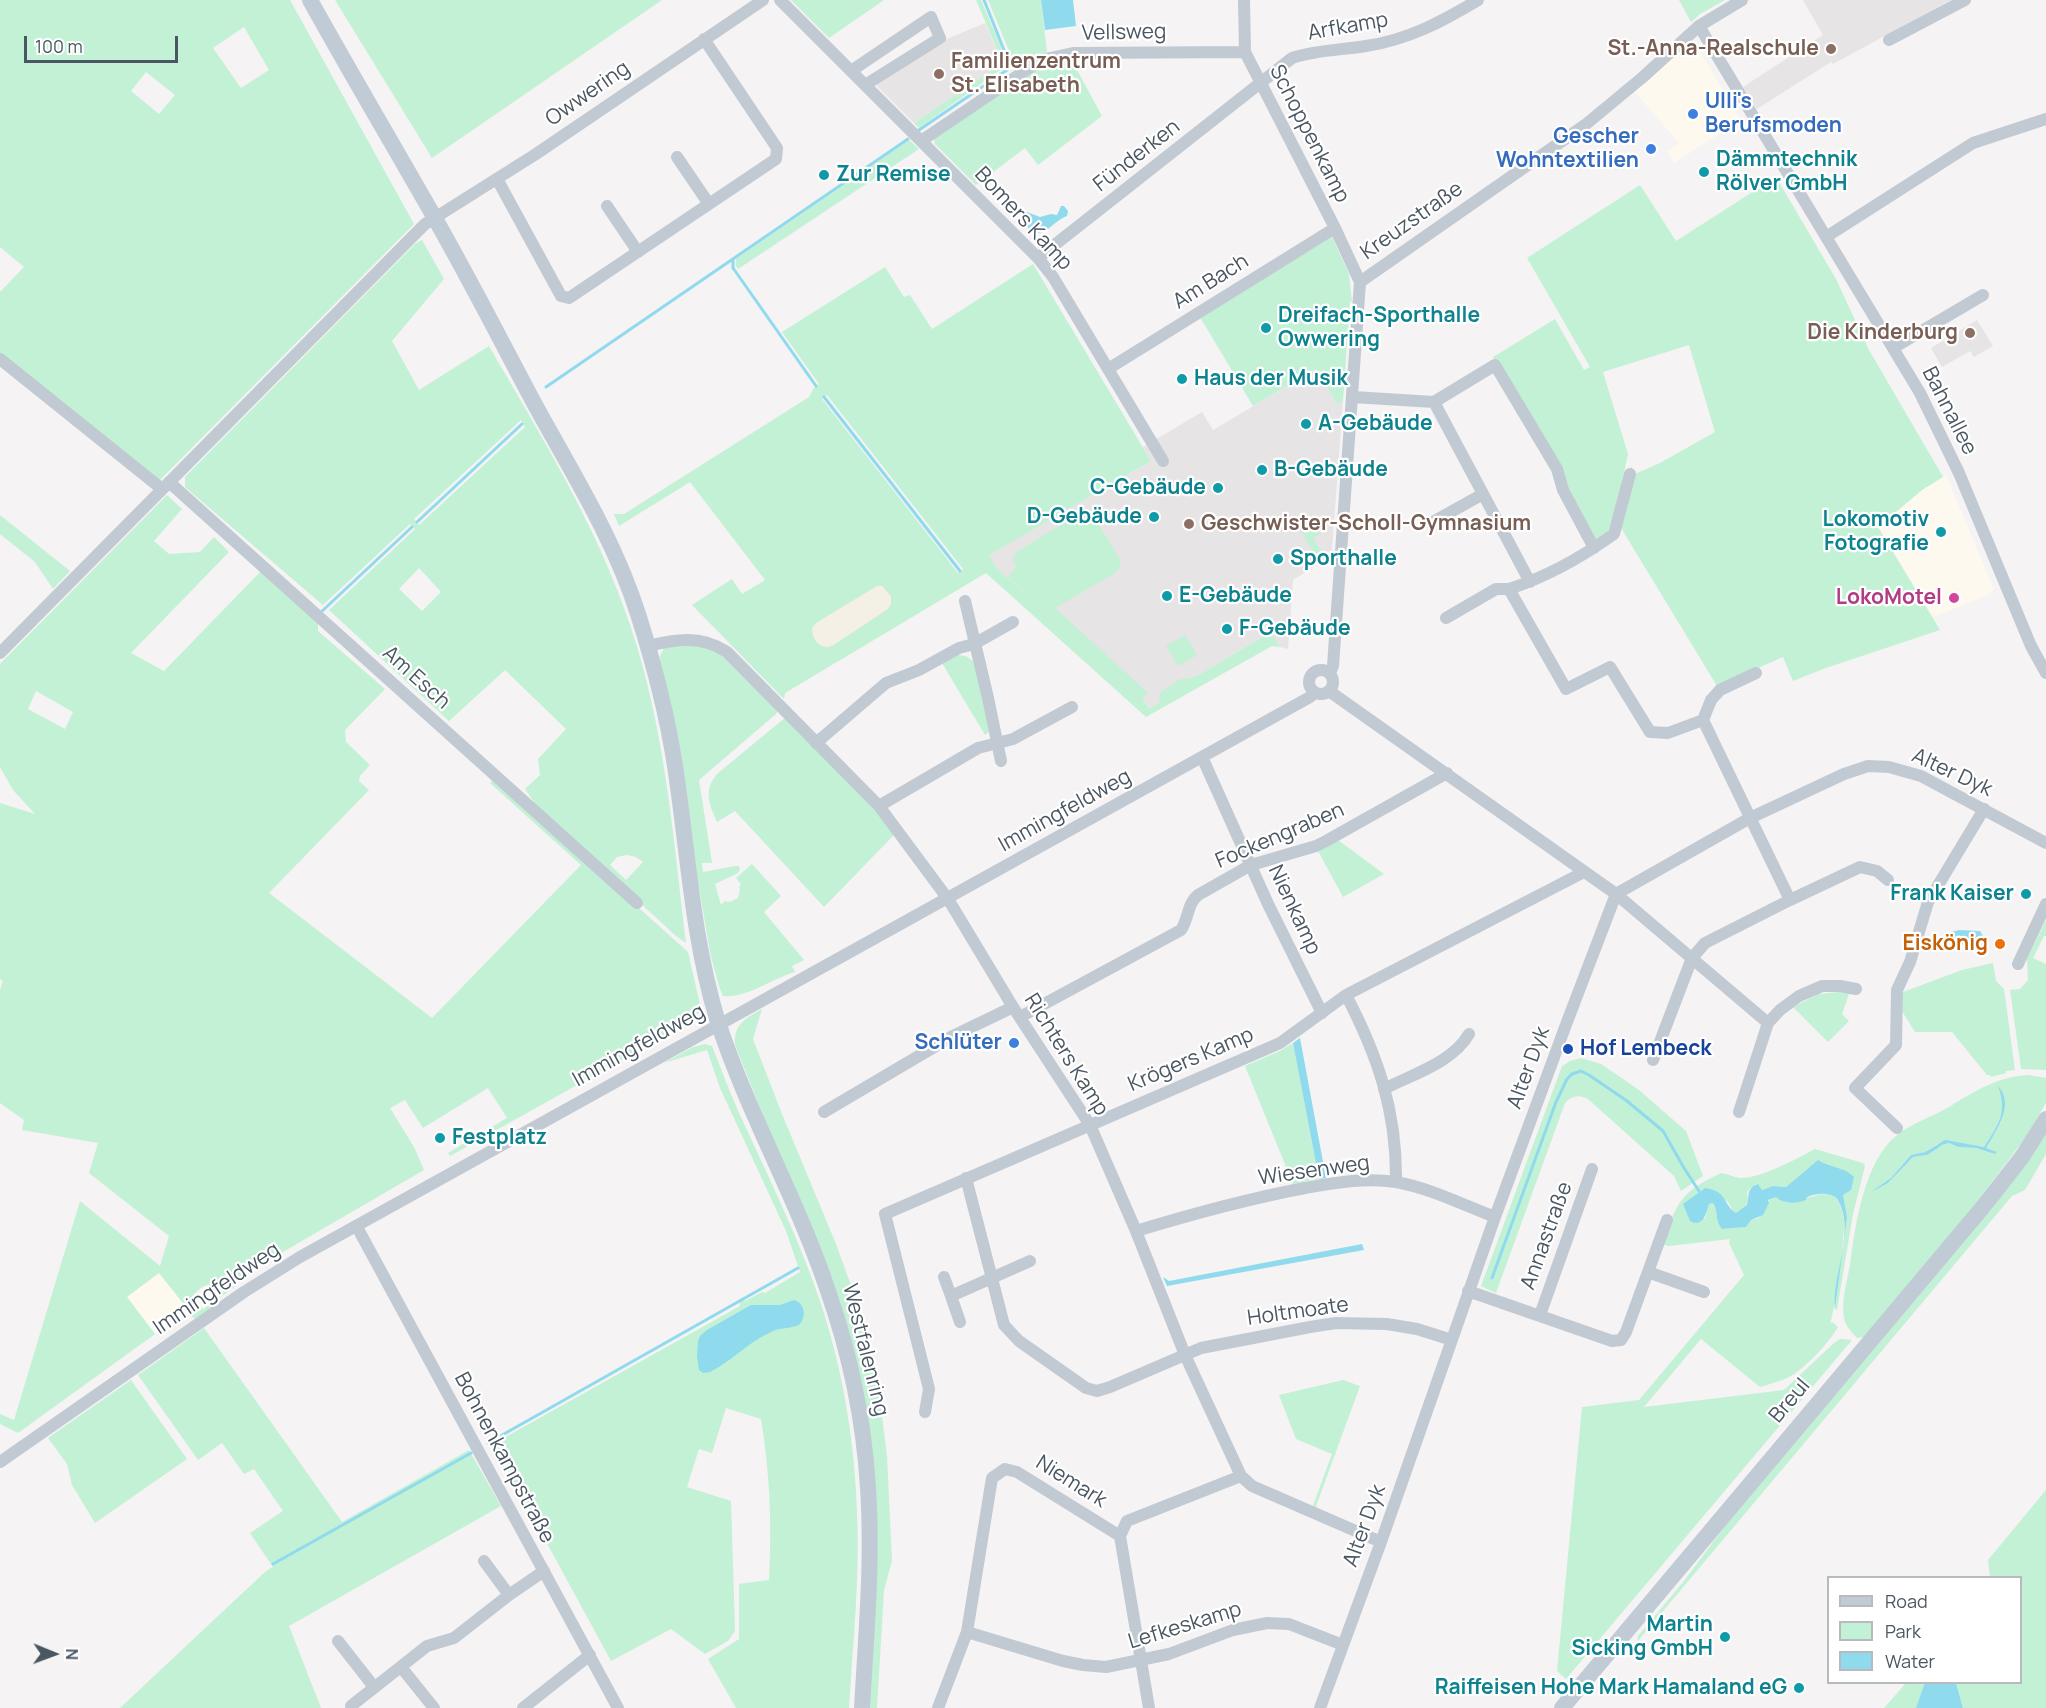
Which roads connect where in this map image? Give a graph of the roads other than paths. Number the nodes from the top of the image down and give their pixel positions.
1 (310, 0) edge
2 (763, 0) edge
3 (780, 0) edge
4 (1244, 0) edge
5 (1478, 0) edge
6 (1742, 0) edge
7 (1965, 0) edge
8 (1699, 26) junction
9 (704, 39) junction
10 (1889, 40) dead end
11 (1245, 52) junction
12 (851, 71) junction
13 (1260, 84) junction
14 (865, 85) junction
15 (2046, 119) edge
16 (921, 141) junction
17 (676, 157) dead end
18 (497, 179) junction
19 (709, 204) junction
20 (607, 206) dead end
21 (435, 219) junction
22 (1335, 228) junction
23 (1826, 237) junction
24 (638, 252) junction
25 (1038, 258) junction
26 (1360, 282) junction
27 (1983, 295) dead end
28 (1893, 348) junction
29 (0, 359) edge
30 (1108, 369) junction
31 (1353, 397) junction
32 (1434, 402) junction
33 (1163, 461) dead end
34 (1630, 474) dead end
35 (166, 485) junction
36 (1483, 495) junction
37 (1431, 524) dead end
38 (1594, 548) junction
39 (1530, 582) junction
40 (1509, 589) junction
41 (965, 601) dead end
42 (1446, 618) dead end
43 (1012, 622) dead end
44 (974, 644) junction
45 (648, 646) junction
46 (0, 653) edge
47 (1330, 673) junction
48 (1756, 673) dead end
49 (2046, 673) edge
50 (1329, 691) junction
51 (1315, 692) junction
52 (1072, 707) dead end
53 (1703, 720) junction
54 (816, 742) junction
55 (997, 743) junction
56 (1202, 757) junction
57 (1001, 761) dead end
58 (1447, 773) junction
59 (879, 806) junction
60 (1984, 809) junction
61 (1750, 818) junction
62 (2046, 843) edge
63 (1251, 865) junction
64 (1584, 872) junction
65 (1888, 880) dead end
66 (1616, 894) junction
67 (948, 899) junction
68 (1790, 900) junction
69 (637, 903) dead end
70 (2046, 904) edge
71 (1692, 958) junction
72 (2018, 964) dead end
73 (1856, 990) dead end
74 (1346, 995) junction
75 (1016, 1012) junction
76 (1322, 1013) junction
77 (1768, 1023) junction
78 (719, 1024) junction
79 (1469, 1034) dead end
80 (1653, 1060) dead end
81 (1384, 1089) junction
82 (824, 1112) dead end
83 (1739, 1112) dead end
84 (2046, 1119) edge
85 (1090, 1125) junction
86 (1897, 1128) dead end
87 (1592, 1169) dead end
88 (966, 1178) junction
89 (1396, 1182) junction
90 (1495, 1217) junction
91 (1667, 1220) dead end
92 (357, 1227) junction
93 (1136, 1231) junction
94 (1030, 1261) dead end
95 (1648, 1272) junction
96 (944, 1277) dead end
97 (992, 1277) junction
98 (1468, 1291) junction
99 (1704, 1292) dead end
100 (951, 1296) junction
101 (1540, 1315) junction
102 (960, 1322) dead end
103 (1452, 1340) junction
104 (1185, 1355) junction
105 (925, 1412) dead end
106 (0, 1462) edge
107 (1241, 1476) junction
108 (1120, 1536) junction
109 (1381, 1542) junction
110 (484, 1561) dead end
111 (544, 1571) junction
112 (509, 1595) junction
113 (967, 1632) junction
114 (338, 1641) dead end
115 (1343, 1645) junction
116 (590, 1655) junction
117 (1141, 1660) junction
118 (401, 1667) junction
119 (374, 1687) junction
120 (351, 1706) dead end
121 (434, 1708) edge
122 (524, 1708) edge
123 (618, 1708) edge
124 (862, 1708) edge
125 (938, 1708) edge
126 (1149, 1708) edge
127 (1320, 1708) edge
128 (1562, 1708) edge

1 - 21 street, Westfalenring
2 - 9 street, Owwering
3 - 12 street, Bomers Kamp
4 - 11 street, Schoppenkamp
5 - 13 street, Arfkamp
6 - 8 street, Kreuzstraße
7 - 10 street
8 - 23 street, Bahnallee
8 - 26 street, Kreuzstraße
9 - 18 street, Owwering
9 - 19 street
11 - 13 street, Schoppenkamp
11 - 16 street, Vellsweg
12 - 14 street, Bomers Kamp
12 - 14 street
13 - 22 street, Schoppenkamp
13 - 25 street, Fünderken
14 - 16 street, Bomers Kamp
15 - 23 street
16 - 25 street, Bomers Kamp
17 - 19 street
18 - 21 street, Owwering
18 - 24 street
19 - 24 street
20 - 24 street
21 - 35 street
21 - 45 street, Westfalenring
22 - 26 street, Schoppenkamp
22 - 30 street, Am Bach
23 - 28 street, Bahnallee
25 - 30 street, Bomers Kamp
26 - 31 street, Kreuzstraße
27 - 28 street
28 - 49 street, Bahnallee
29 - 35 street, Am Esch
30 - 33 street, Bomers Kamp
31 - 32 street
31 - 47 street, Kreuzstraße
32 - 36 street
32 - 38 street
34 - 38 street
35 - 46 street
35 - 69 street, Am Esch
36 - 37 street
36 - 39 street
38 - 39 street
39 - 40 street
40 - 42 street
40 - 53 street
41 - 44 street
43 - 44 street
44 - 54 street
44 - 55 street
45 - 54 street, Richters Kamp
45 - 78 street, Westfalenring
47 - 50 street
47 - 51 street
48 - 53 street
50 - 51 street
50 - 58 street
51 - 56 street, Immingfeldweg
52 - 55 street
53 - 61 street
54 - 59 street, Richters Kamp
55 - 57 street
55 - 59 street
56 - 63 street, Nienkamp
56 - 67 street, Immingfeldweg
58 - 63 street, Fockengraben
58 - 64 street
59 - 67 street, Richters Kamp
60 - 61 street, Alter Dyk
60 - 62 street, Alter Dyk
60 - 86 street
61 - 66 street, Alter Dyk
61 - 68 street
63 - 75 street, Fockengraben
63 - 76 street, Nienkamp
64 - 66 street
64 - 74 street, Krögers Kamp
65 - 68 street
66 - 71 street
66 - 90 street, Alter Dyk
67 - 75 street, Richters Kamp
67 - 78 street, Immingfeldweg
68 - 71 street
70 - 72 street
71 - 77 street
71 - 80 street
73 - 77 street
74 - 76 street, Krögers Kamp
74 - 81 street
75 - 82 street, Fockengraben
75 - 85 street, Richters Kamp
76 - 85 street, Krögers Kamp
77 - 83 street
78 - 92 street, Immingfeldweg
78 - 124 street, Westfalenring
79 - 81 street
81 - 89 street
84 - 128 street, Breul
85 - 88 street, Krögers Kamp
85 - 93 street, Richters Kamp
87 - 101 street, Annastraße
88 - 97 street, Holtmoate
88 - 105 street, Krögers Kamp
89 - 90 street, Wiesenweg
89 - 93 street, Wiesenweg
90 - 98 street, Alter Dyk
91 - 95 street, Annastraße
92 - 106 street, Immingfeldweg
92 - 111 street, Bohnenkampstraße
93 - 104 street, Richters Kamp
94 - 97 street
95 - 99 street
95 - 101 street, Annastraße
96 - 100 street
97 - 100 street
97 - 104 street, Holtmoate
98 - 101 street, Annastraße
98 - 103 street, Alter Dyk
100 - 102 street
103 - 104 street, Holtmoate
103 - 109 street, Alter Dyk
104 - 107 street, Richters Kamp
107 - 108 street, Niemark
107 - 109 street
108 - 113 street, Niemark
108 - 117 street
109 - 115 street, Alter Dyk
110 - 112 street
111 - 112 street
111 - 116 street, Bohnenkampstraße
112 - 118 street
113 - 117 street, Lefkeskamp
113 - 125 street, Niemark
114 - 119 street
115 - 117 street, Lefkeskamp
115 - 127 street, Alter Dyk
116 - 122 street
116 - 123 street, Bohnenkampstraße
117 - 126 street
118 - 119 street
118 - 121 street
119 - 120 street

